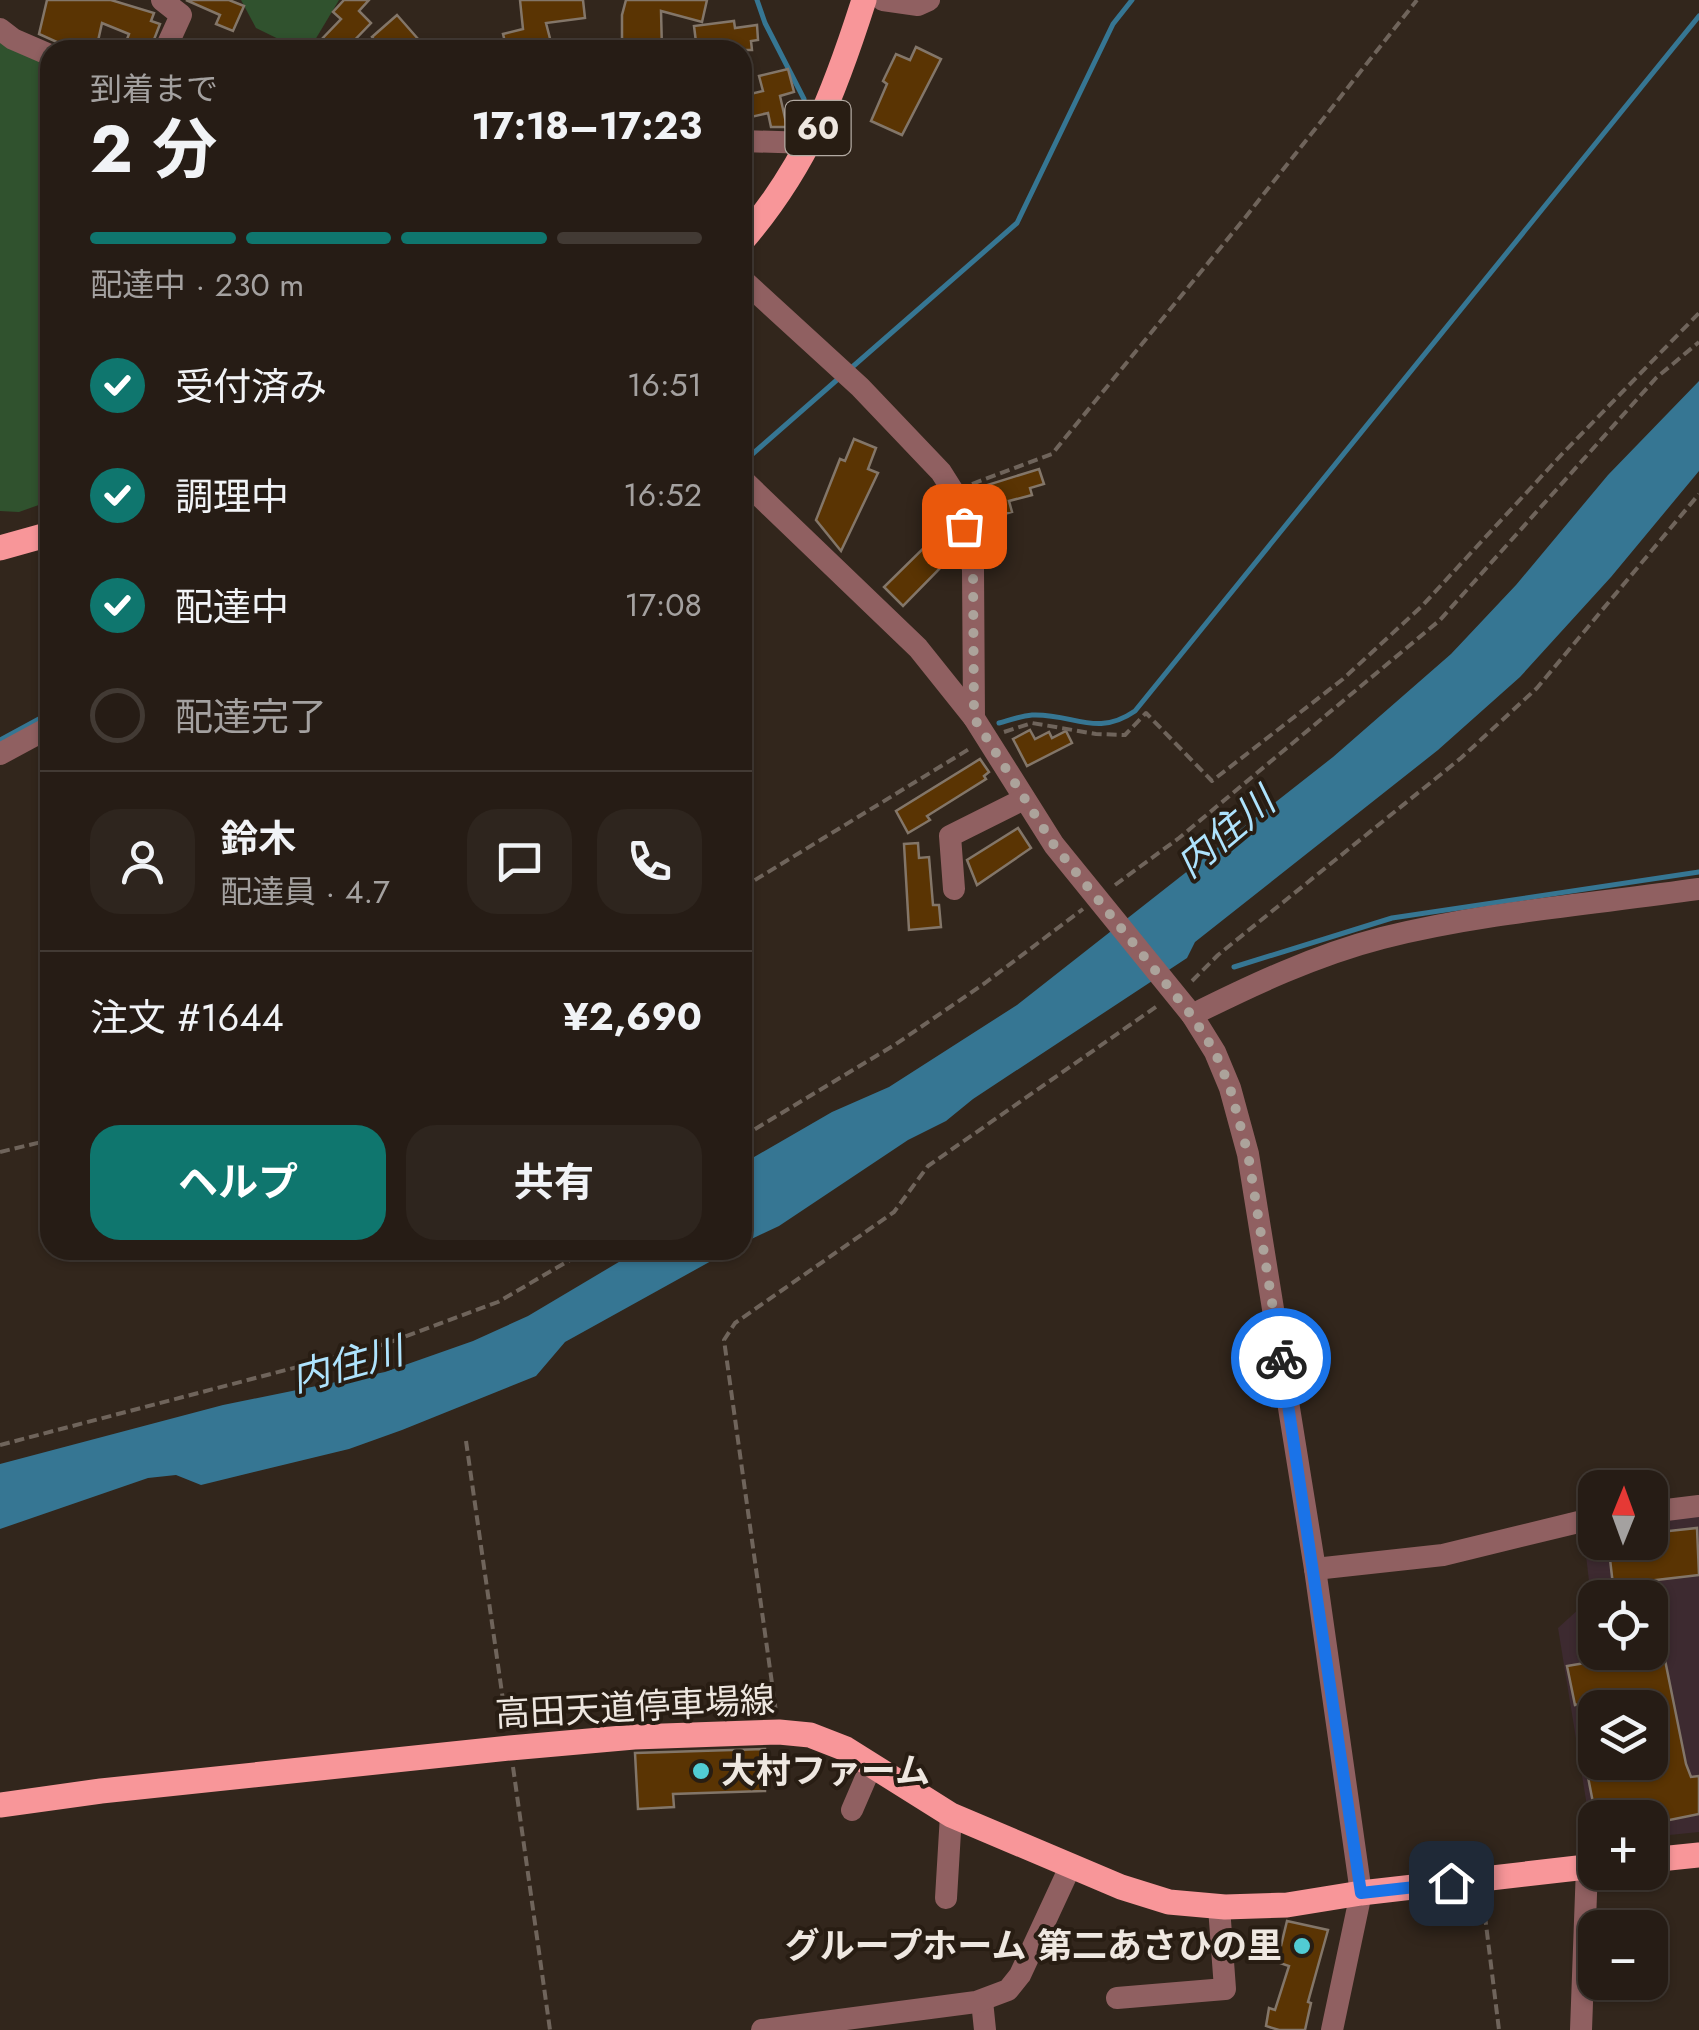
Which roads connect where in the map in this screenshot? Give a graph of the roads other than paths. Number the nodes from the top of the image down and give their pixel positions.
1 (162, 0) edge
2 (864, 0) edge
3 (884, 0) edge
4 (929, 0) edge
5 (0, 28) edge
6 (170, 40) edge
7 (40, 51) edge
8 (752, 142) edge
9 (811, 142) junction
10 (752, 230) edge
11 (752, 288) edge
12 (752, 490) edge
13 (40, 537) edge
14 (0, 548) edge
15 (974, 718) junction
16 (40, 732) edge
17 (0, 754) edge
18 (1024, 799) junction
19 (954, 889) dead end
20 (1699, 889) edge
21 (1192, 1016) junction
22 (1699, 1506) edge
23 (1668, 1510) edge
24 (1578, 1522) edge
25 (1315, 1569) junction
26 (870, 1766) junction
27 (0, 1805) edge
28 (852, 1810) dead end
29 (951, 1815) junction
30 (1699, 1855) edge
31 (1668, 1858) edge
32 (1071, 1865) junction
33 (1578, 1869) edge
34 (1590, 1890) edge
35 (1361, 1893) junction
36 (946, 1898) dead end
37 (1219, 1907) junction
38 (1118, 1998) dead end
39 (982, 2001) junction
40 (905, 2020) edge
41 (762, 2030) edge
42 (986, 2030) edge
43 (1332, 2030) edge
44 (1581, 2030) edge

1 - 6 street
2 - 9 main road, 60
3 - 4 street
5 - 7 street
8 - 9 street
9 - 10 main road, 60
11 - 15 street
12 - 15 street
13 - 14 main road
15 - 18 street
16 - 17 street
18 - 19 street
18 - 21 street
20 - 21 street
21 - 25 street
22 - 23 street
24 - 25 street
25 - 35 street
26 - 27 main road, 高田天道停車場線
26 - 28 street
26 - 29 main road, 高田天道停車場線
29 - 32 main road, 高田天道停車場線
29 - 36 street
30 - 31 main road
32 - 37 main road, 高田天道停車場線
32 - 39 street
33 - 35 main road, 高田天道停車場線
34 - 44 street
35 - 37 main road, 高田天道停車場線
35 - 43 street
37 - 38 street
39 - 40 street
39 - 42 street
40 - 41 street

